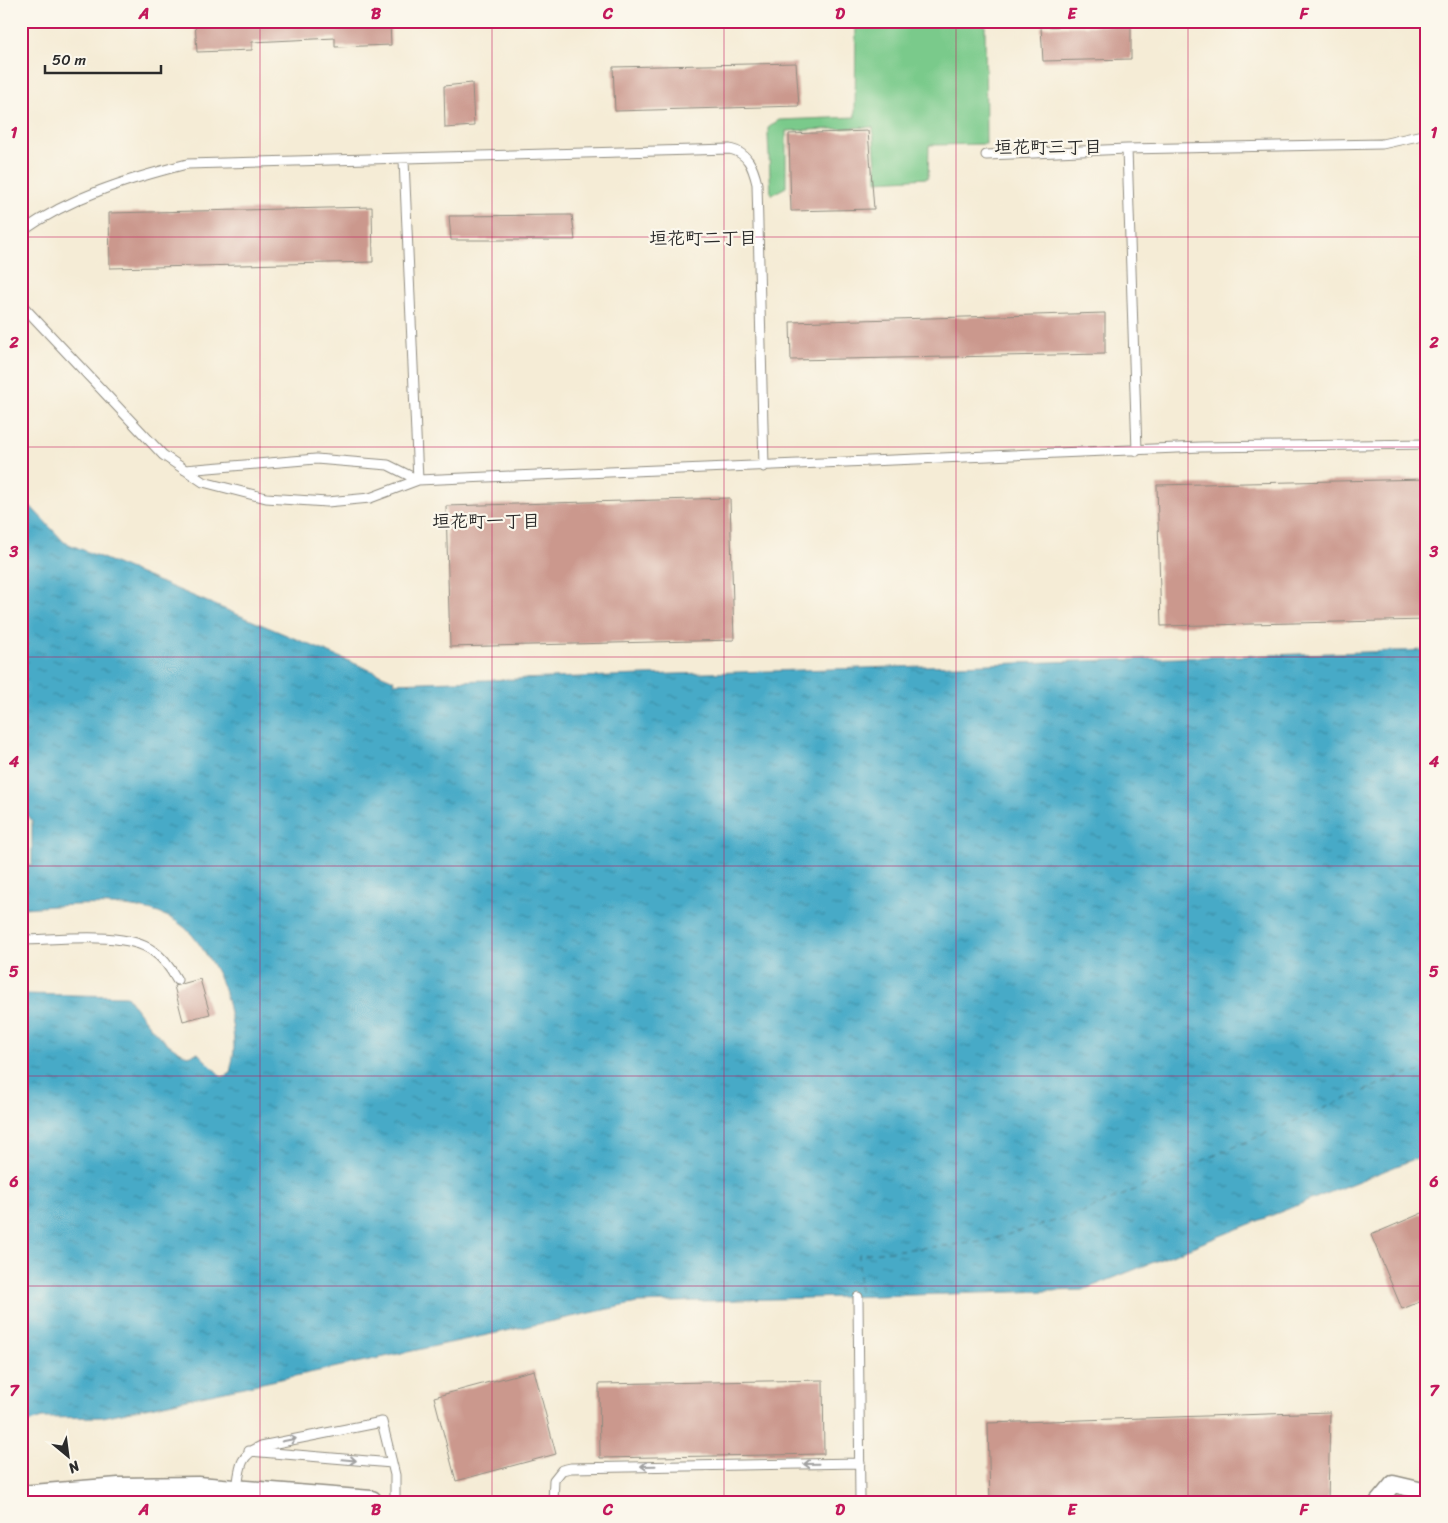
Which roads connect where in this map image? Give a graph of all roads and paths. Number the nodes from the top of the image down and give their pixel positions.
1 (1427, 134) edge
2 (1127, 149) junction
3 (986, 155) dead end
4 (404, 160) junction
5 (21, 232) edge
6 (21, 304) edge
7 (1427, 444) edge
8 (1137, 451) junction
9 (764, 467) junction
10 (185, 470) junction
11 (418, 480) junction
12 (21, 940) edge
13 (177, 980) dead end
14 (858, 1297) dead end
15 (248, 1452) junction
16 (392, 1463) junction
17 (860, 1463) junction
18 (237, 1490) junction
19 (1427, 1492) edge
20 (21, 1497) edge
21 (371, 1502) edge
22 (396, 1502) edge
23 (553, 1502) edge
24 (860, 1502) edge
25 (1378, 1502) edge

1 - 2 lane
2 - 3 lane
2 - 8 lane
4 - 5 lane
4 - 9 lane
4 - 11 lane
6 - 10 lane
7 - 8 lane
8 - 9 lane
9 - 11 lane
10 - 11 lane
10 - 11 lane
12 - 13 lane
14 - 17 lane
15 -> 16 lane
15 -> 16 lane
15 - 18 lane
16 - 22 lane
17 -> 23 lane
17 - 24 lane
18 - 20 street
18 - 21 street
19 - 25 street

